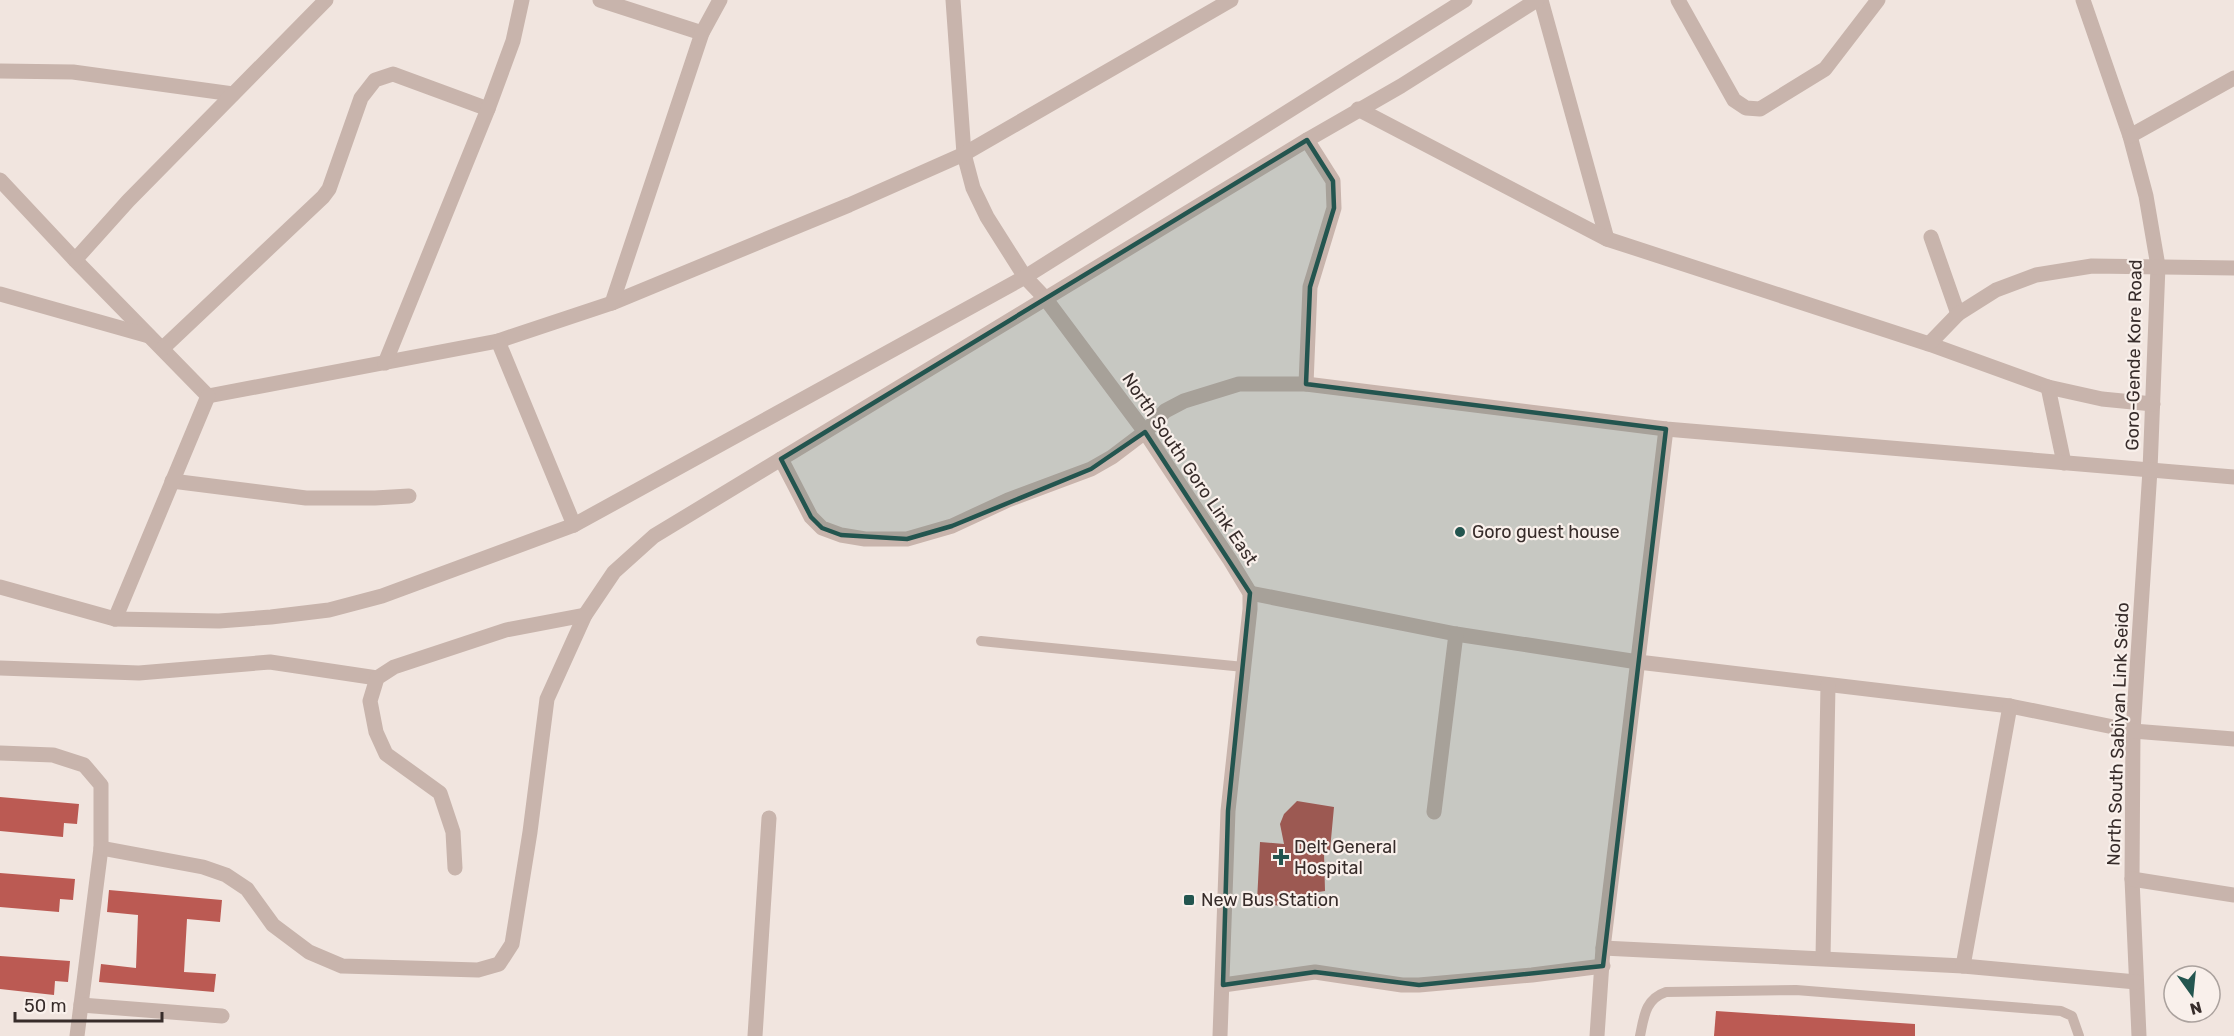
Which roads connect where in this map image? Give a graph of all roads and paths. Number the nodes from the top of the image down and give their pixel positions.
1 (326, 0) edge
2 (522, 0) edge
3 (600, 0) edge
4 (720, 0) edge
5 (953, 0) edge
6 (1231, 0) edge
7 (1465, 0) edge
8 (1539, 0) edge
9 (1678, 0) edge
10 (1878, 0) edge
11 (2083, 0) edge
12 (702, 33) junction
13 (0, 71) edge
14 (2234, 78) edge
15 (233, 94) junction
16 (488, 109) junction
17 (1358, 109) junction
18 (2130, 136) junction
19 (1307, 140) junction
20 (964, 154) junction
21 (0, 180) edge
22 (1931, 237) dead end
23 (1606, 240) junction
24 (75, 260) junction
25 (2158, 266) junction
26 (2234, 268) edge
27 (1025, 277) junction
28 (0, 294) edge
29 (1045, 298) junction
30 (612, 303) junction
31 (1958, 314) junction
32 (152, 337) junction
33 (498, 341) junction
34 (1929, 344) junction
35 (163, 348) junction
36 (385, 363) junction
37 (1306, 384) junction
38 (2048, 387) junction
39 (208, 396) junction
40 (2153, 404) junction
41 (1666, 429) junction
42 (1145, 432) junction
43 (782, 459) junction
44 (2064, 463) junction
45 (2150, 470) junction
46 (2234, 477) edge
47 (172, 481) junction
48 (409, 496) dead end
49 (573, 525) junction
50 (0, 587) edge
51 (1250, 594) junction
52 (585, 615) junction
53 (115, 619) junction
54 (1456, 634) junction
55 (981, 641) dead end
56 (1638, 662) junction
57 (1244, 667) junction
58 (0, 668) edge
59 (377, 678) junction
60 (1828, 685) junction
61 (2010, 706) junction
62 (2133, 731) junction
63 (2234, 739) edge
64 (0, 753) edge
65 (1434, 812) dead end
66 (769, 818) dead end
67 (101, 848) junction
68 (455, 868) dead end
69 (2132, 879) junction
70 (2234, 894) edge
71 (1603, 948) junction
72 (1823, 958) junction
73 (1602, 966) junction
74 (1963, 966) junction
75 (2136, 982) junction
76 (1223, 985) junction
77 (81, 1005) junction
78 (222, 1016) dead end
79 (77, 1036) edge
80 (755, 1036) edge
81 (1220, 1036) edge
82 (1597, 1036) edge
83 (1640, 1036) edge
84 (2079, 1036) edge
85 (2139, 1036) edge

1 - 15 street
2 - 16 street
3 - 12 street
4 - 12 street
5 - 20 street, North South Goro Link East
6 - 20 street
7 - 27 street
8 - 17 street
8 - 23 street
9 - 10 street
11 - 18 street, Goro-Gende Kore Road
12 - 30 street
13 - 15 street
14 - 18 street
15 - 24 street
16 - 35 street
16 - 36 street
17 - 19 street
17 - 23 street
18 - 25 street, Goro-Gende Kore Road
19 - 29 street
19 - 37 street
20 - 27 street, North South Goro Link East
20 - 30 street
21 - 24 street
22 - 31 street
23 - 34 street
24 - 32 street
25 - 26 street
25 - 31 street
25 - 40 street, Goro-Gende Kore Road
27 - 29 street, North South Goro Link East
27 - 49 street
28 - 32 street
29 - 42 street, North South Goro Link East
29 - 43 street
30 - 33 street
31 - 34 street
32 - 35 street
33 - 36 street
33 - 49 street
34 - 38 street
35 - 39 street
36 - 39 street
37 - 41 street
37 - 42 street
38 - 40 street
38 - 44 street
39 - 47 street
40 - 45 street, Goro-Gende Kore Road
41 - 44 street
41 - 56 street
42 - 43 street
42 - 51 street, North South Goro Link East
43 - 52 street
44 - 45 street
45 - 46 street
45 - 62 street, North South Sabiyan Link Seido
47 - 48 street
47 - 53 street
49 - 53 street
50 - 53 street
51 - 54 street
51 - 57 street, North South Goro Link East
52 - 59 street
52 - 67 street
54 - 56 street
54 - 65 street
55 - 57 lane
56 - 60 street
56 - 71 street
57 - 76 street, North South Goro Link East
58 - 59 street
59 - 68 street
60 - 61 street
60 - 72 street
61 - 62 street
61 - 74 street
62 - 63 street
62 - 69 street, North South Sabiyan Link Seido
64 - 67 street
66 - 80 street
67 - 77 street
69 - 70 street
69 - 75 street, North South Sabiyan Link Seido
71 - 72 street
71 - 73 street
72 - 74 street
73 - 76 street
73 - 82 street
74 - 75 street
75 - 85 street, North South Sabiyan Link Seido
76 - 81 street, North South Goro Link East
77 - 78 street
77 - 79 street
83 - 84 lane

